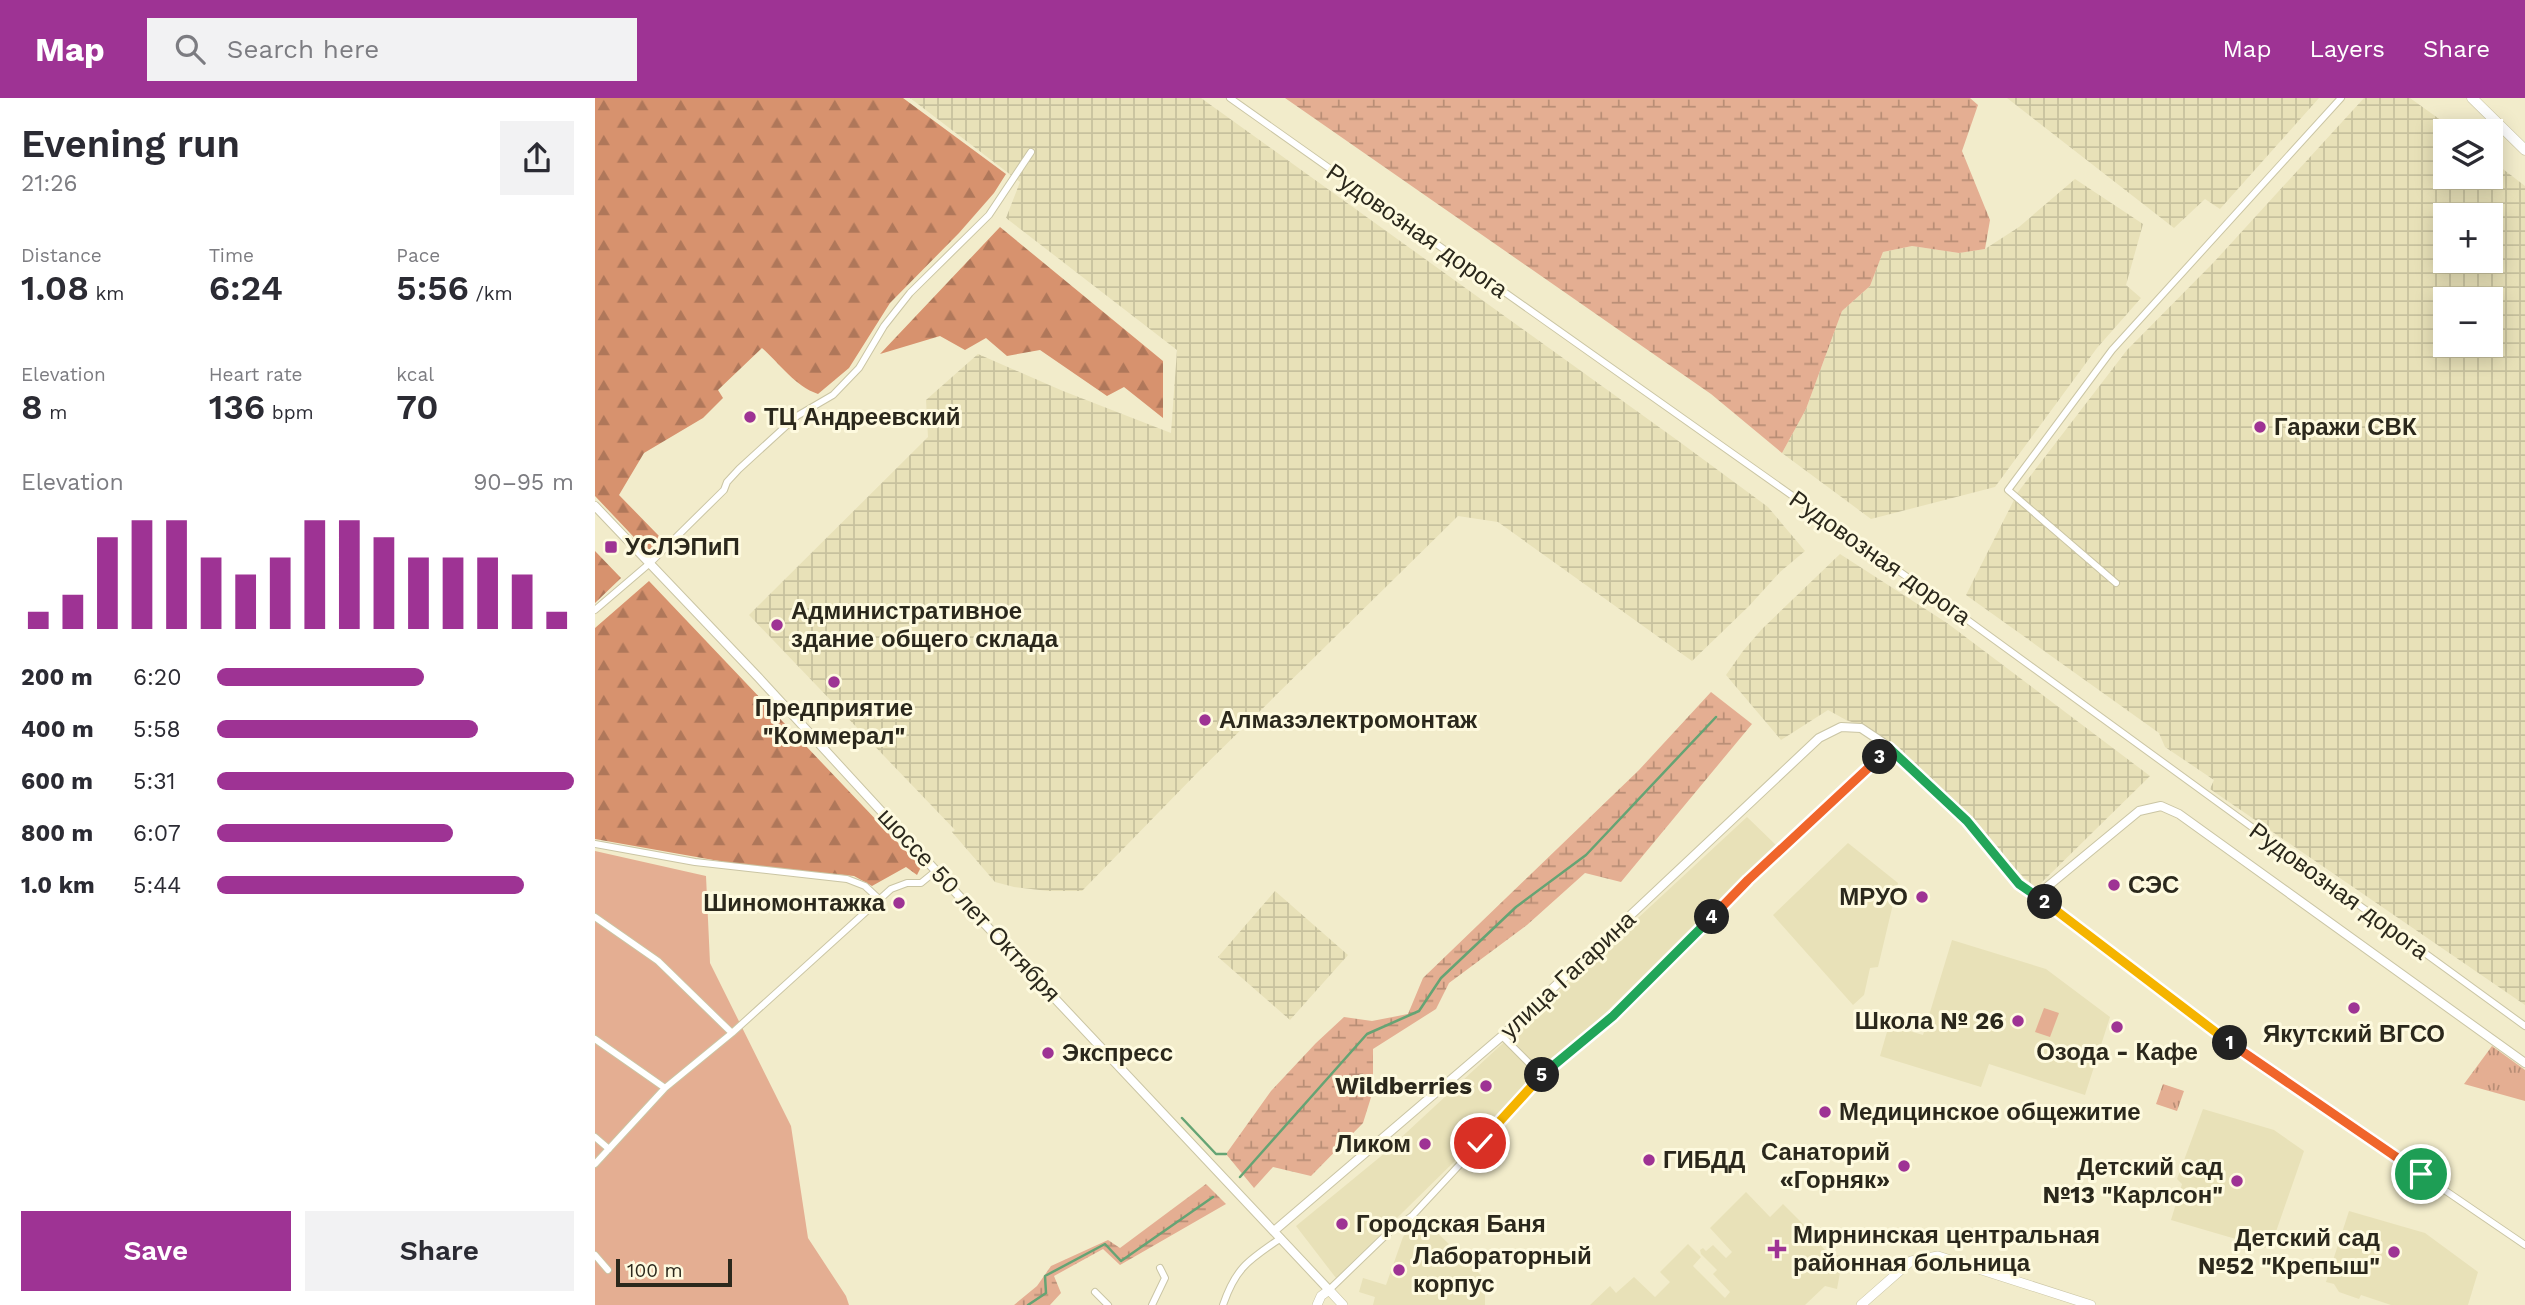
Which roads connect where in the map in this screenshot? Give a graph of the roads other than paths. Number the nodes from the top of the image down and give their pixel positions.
1 (1230, 98) edge
2 (2341, 98) edge
3 (2472, 98) edge
4 (2525, 150) edge
5 (1031, 152) dead end
6 (595, 506) edge
7 (650, 563) junction
8 (2116, 583) dead end
9 (595, 610) edge
10 (1889, 748) junction
11 (595, 844) edge
12 (937, 870) junction
13 (2036, 895) junction
14 (880, 900) junction
15 (595, 918) edge
16 (2525, 1026) edge
17 (732, 1033) junction
18 (1503, 1036) junction
19 (595, 1039) edge
20 (2525, 1063) edge
21 (1542, 1076) junction
22 (665, 1088) junction
23 (595, 1137) edge
24 (609, 1149) junction
25 (595, 1164) edge
26 (1274, 1231) junction
27 (1281, 1238) junction
28 (2525, 1245) edge
29 (595, 1255) edge
30 (1160, 1268) dead end
31 (608, 1270) dead end
32 (1329, 1290) junction
33 (1095, 1292) dead end
34 (1108, 1305) edge
35 (1152, 1305) edge
36 (1223, 1305) edge
37 (1317, 1305) edge
38 (1343, 1305) edge
39 (1861, 1305) edge
40 (2091, 1305) edge

1 - 16 street, Рудовозная дорога
2 - 8 street
3 - 4 main road
5 - 7 street
6 - 7 street, шоссе 50 лет Октября
7 - 9 street
7 - 12 street, шоссе 50 лет Октября
10 - 13 street
10 - 18 street, улица Гагарина
10 - 21 street
11 - 14 street
12 - 14 street
12 - 26 street, шоссе 50 лет Октября
13 - 20 street
13 - 28 street
14 - 17 street
15 - 17 street
17 - 22 street
18 - 21 street
18 - 26 street, улица Гагарина
19 - 22 street
21 - 32 street
22 - 24 street
23 - 24 street
24 - 25 street
26 - 27 street, шоссе 50 лет Октября
27 - 32 street, шоссе 50 лет Октября
27 - 36 street
29 - 31 street
30 - 35 street
32 - 37 main road
32 - 38 main road, шоссе 50 лет Октября
33 - 34 street
39 - 40 main road

